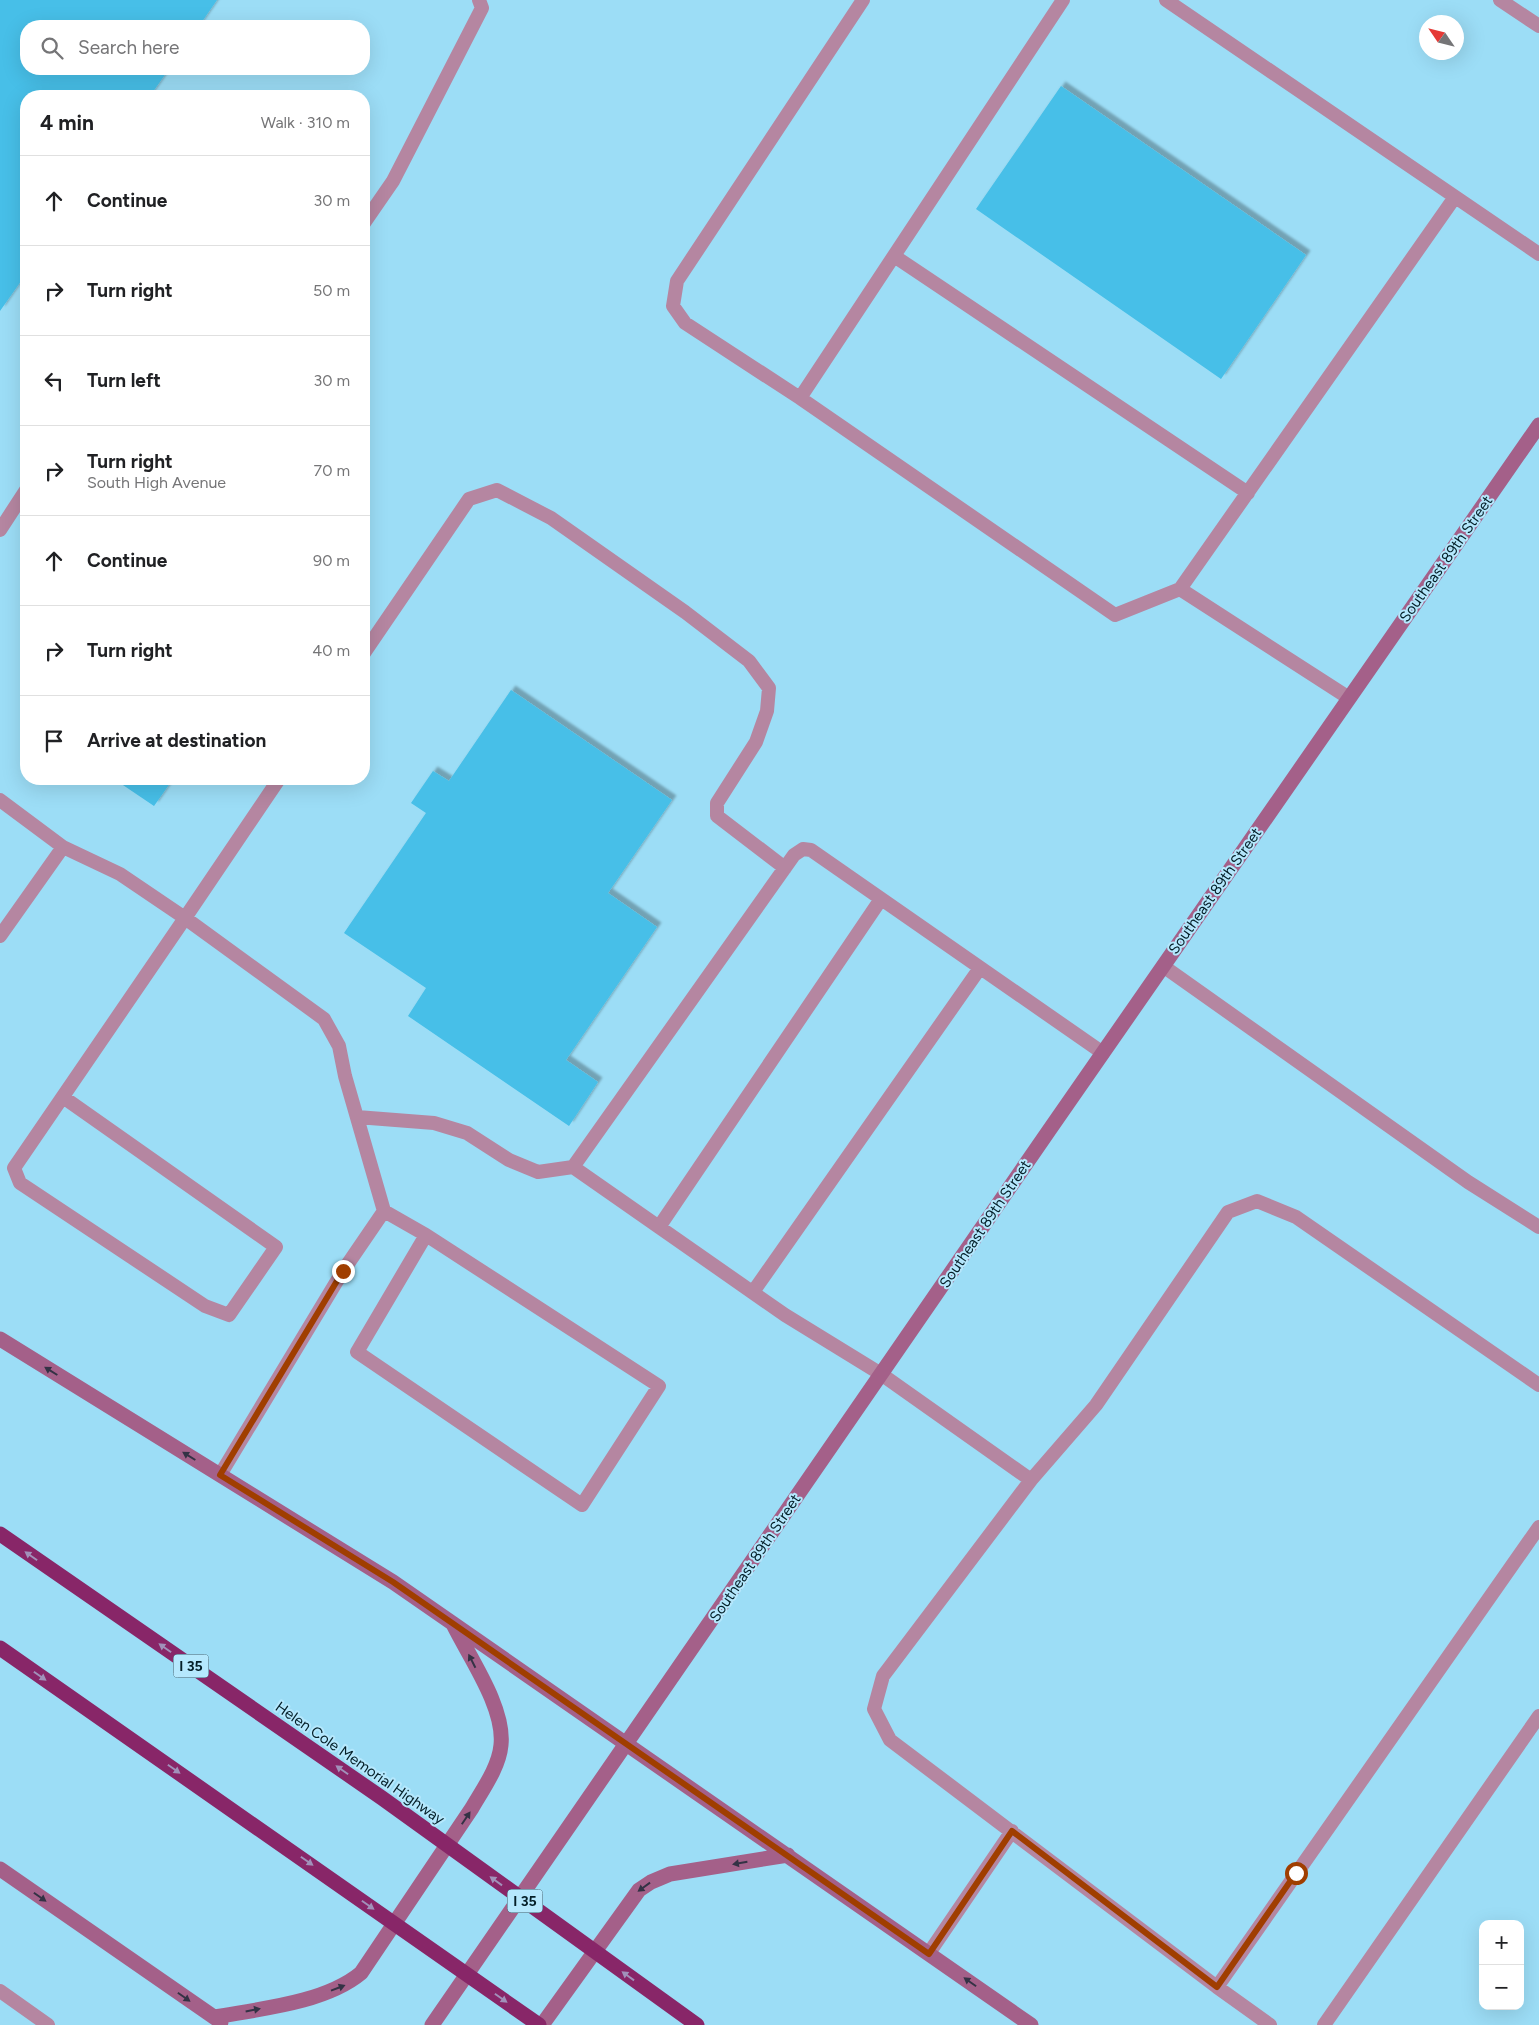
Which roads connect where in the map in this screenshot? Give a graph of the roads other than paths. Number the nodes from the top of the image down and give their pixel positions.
1 (479, 0) edge
2 (863, 0) edge
3 (1063, 0) edge
4 (1166, 0) edge
5 (1500, 0) edge
6 (1539, 26) edge
7 (1455, 197) junction
8 (370, 214) edge
9 (1539, 254) edge
10 (894, 256) junction
11 (800, 398) junction
12 (1539, 425) edge
13 (1248, 493) junction
14 (20, 499) edge
15 (0, 530) edge
16 (1180, 589) junction
17 (370, 644) edge
18 (1349, 698) junction
19 (275, 785) edge
20 (0, 800) edge
21 (63, 847) junction
22 (785, 868) junction
23 (881, 899) junction
24 (185, 918) junction
25 (0, 936) edge
26 (1164, 966) junction
27 (980, 968) junction
28 (1103, 1053) junction
29 (63, 1097) junction
30 (357, 1117) junction
31 (573, 1167) junction
32 (384, 1211) junction
33 (659, 1227) junction
34 (1539, 1227) edge
35 (426, 1234) junction
36 (753, 1292) junction
37 (0, 1339) edge
38 (881, 1374) junction
39 (1539, 1385) edge
40 (220, 1475) junction
41 (1031, 1480) junction
42 (1539, 1527) edge
43 (0, 1534) edge
44 (452, 1623) junction
45 (0, 1648) edge
46 (1539, 1716) edge
47 (627, 1744) junction
48 (1012, 1831) junction
49 (788, 1855) junction
50 (0, 1869) edge
51 (929, 1954) junction
52 (1217, 1987) junction
53 (0, 1991) edge
54 (219, 2021) edge
55 (48, 2025) edge
56 (432, 2025) edge
57 (540, 2025) edge
58 (697, 2025) edge
59 (1031, 2025) edge
60 (1270, 2025) edge
61 (1324, 2025) edge

1 - 8 lane
2 - 11 lane
3 - 10 lane
4 - 7 lane
5 - 6 lane
7 - 9 lane
7 - 13 lane
10 - 11 lane
10 - 13 lane
11 - 16 lane
12 - 18 main road, Southeast 89th Street
13 - 16 lane
14 - 15 lane
16 - 18 lane
17 - 22 lane
18 - 26 main road, Southeast 89th Street
19 - 24 lane
20 - 21 lane
21 - 24 lane
21 - 25 lane
22 - 23 lane
22 - 31 lane
23 - 27 lane
23 - 33 lane
24 - 29 lane
24 - 30 lane
26 - 28 main road, Southeast 89th Street
26 - 34 lane
27 - 28 lane
27 - 36 lane
28 - 38 main road, Southeast 89th Street
29 - 29 lane
30 - 31 lane
30 - 32 lane
31 - 33 lane
32 - 35 lane
32 - 40 lane
33 - 36 lane
35 - 35 lane
36 - 38 lane
40 -> 37 main road
38 - 41 lane
38 - 47 main road, Southeast 89th Street
39 - 41 lane
40 - 44 main road
41 - 48 lane
42 - 52 lane
58 -> 43 highway, Helen Cole Memorial Highway / I 35
44 - 47 main road
54 -> 44 main road
45 -> 57 highway
46 - 61 lane
47 - 49 main road
47 - 56 main road, Southeast 89th Street
48 - 51 lane
48 - 52 lane
49 - 51 main road
49 -> 57 main road
50 -> 54 main road
59 -> 51 main road
52 - 60 lane
53 - 55 lane

